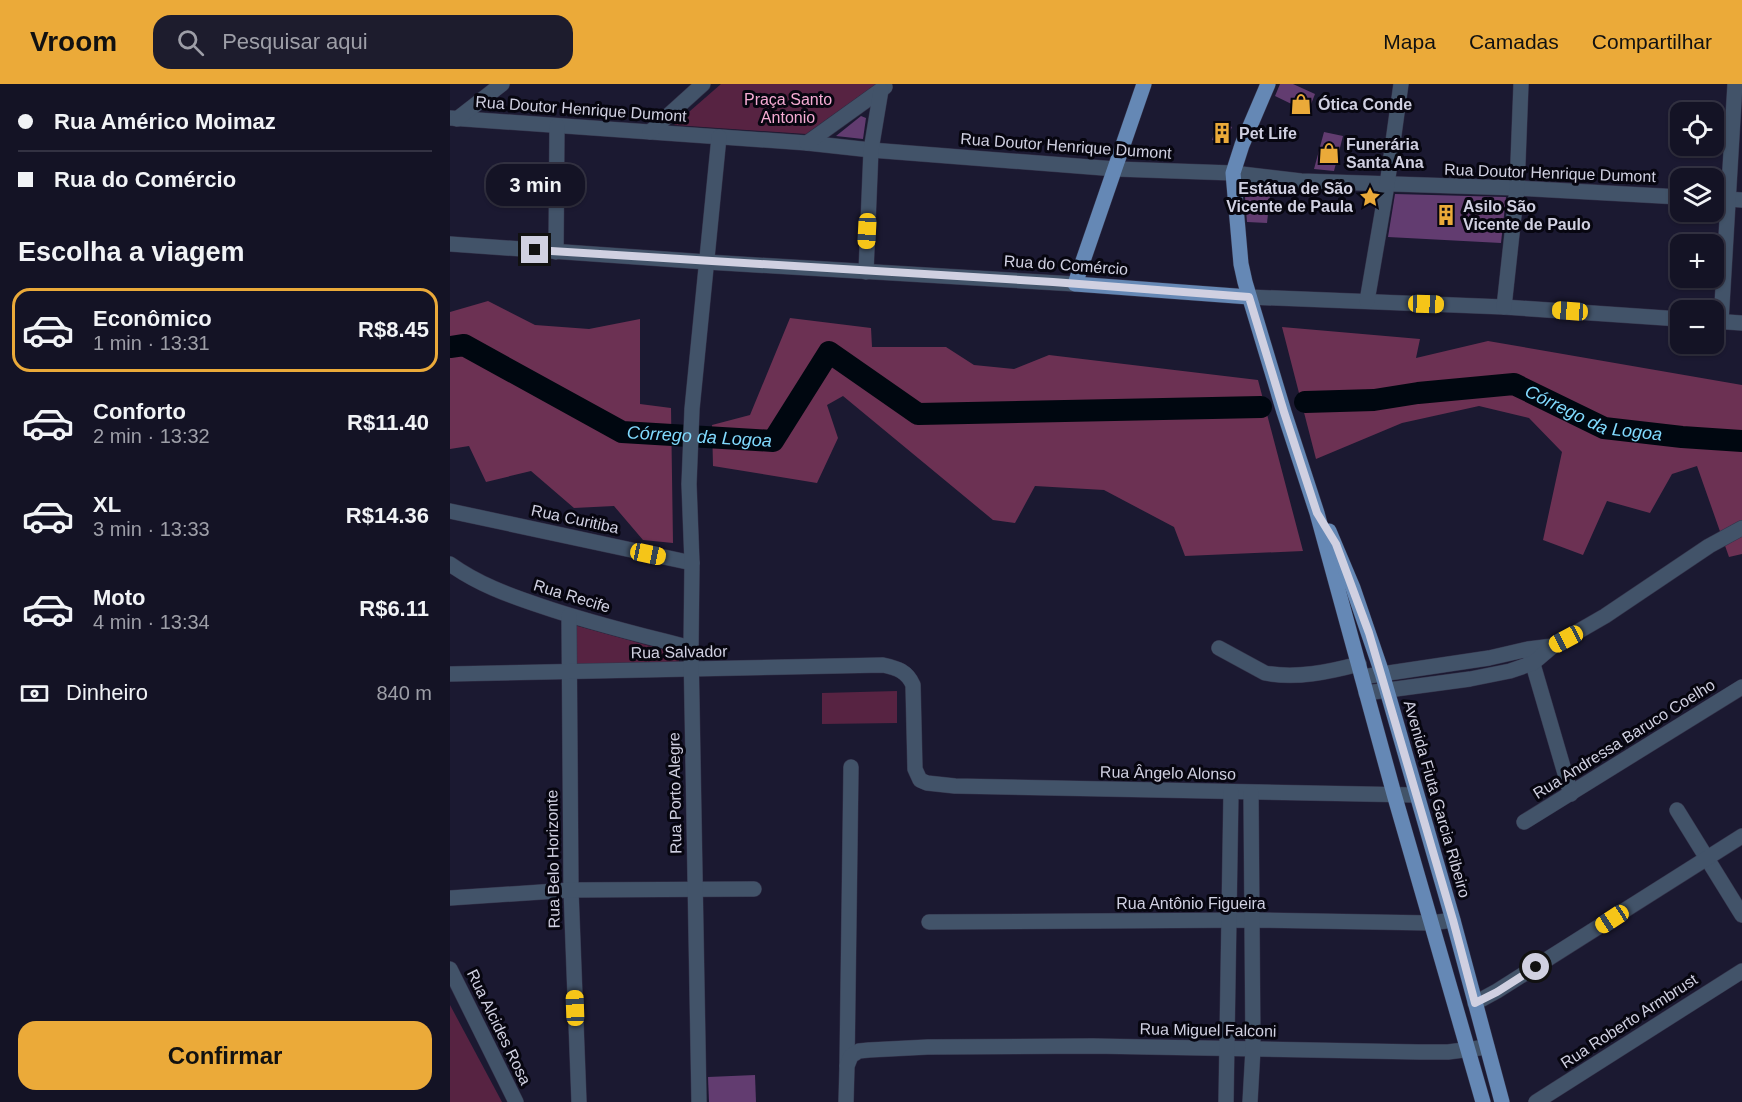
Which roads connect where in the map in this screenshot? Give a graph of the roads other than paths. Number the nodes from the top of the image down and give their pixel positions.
1 (502, 84) edge
2 (703, 84) edge
3 (1144, 84) edge
4 (1268, 84) edge
5 (1401, 84) edge
6 (1521, 84) edge
7 (1736, 84) edge
8 (884, 87) edge
9 (454, 118) edge
10 (557, 126) junction
11 (650, 132) junction
12 (719, 137) junction
13 (807, 143) junction
14 (871, 150) junction
15 (1116, 169) junction
16 (1233, 173) junction
17 (1387, 185) junction
18 (1516, 188) junction
19 (1670, 196) edge
20 (1728, 199) edge
21 (450, 244) edge
22 (556, 252) junction
23 (707, 262) junction
24 (866, 272) junction
25 (1075, 284) junction
26 (1249, 297) junction
27 (1719, 300) edge
28 (1367, 301) junction
29 (1504, 307) junction
30 (1670, 318) edge
31 (1724, 322) edge
32 (1742, 323) edge
33 (450, 511) edge
34 (1317, 513) junction
35 (1742, 528) edge
36 (692, 563) junction
37 (450, 564) edge
38 (569, 616) junction
39 (1369, 633) junction
40 (1351, 638) junction
41 (691, 648) junction
42 (1219, 648) dead end
43 (1531, 656) junction
44 (692, 670) junction
45 (1360, 670) junction
46 (569, 672) junction
47 (1382, 673) junction
48 (450, 674) edge
49 (1742, 687) edge
50 (1386, 691) junction
51 (1366, 693) junction
52 (851, 767) dead end
53 (920, 780) joint
54 (1231, 792) junction
55 (1251, 793) junction
56 (1394, 794) junction
57 (1571, 794) junction
58 (1416, 795) junction
59 (1677, 810) dead end
60 (1524, 822) dead end
61 (1742, 836) edge
62 (1707, 858) junction
63 (754, 889) dead end
64 (571, 890) junction
65 (695, 890) junction
66 (450, 898) edge
67 (1742, 915) edge
68 (1253, 920) junction
69 (1453, 920) junction
70 (1230, 921) junction
71 (929, 922) dead end
72 (1431, 923) junction
73 (450, 969) edge
74 (1742, 971) edge
75 (1475, 1003) junction
76 (1228, 1047) junction
77 (1487, 1047) junction
78 (1253, 1049) junction
79 (1469, 1050) junction
80 (847, 1066) junction
81 (516, 1102) edge
82 (579, 1102) edge
83 (699, 1102) edge
84 (846, 1102) edge
85 (1226, 1102) edge
86 (1250, 1102) edge
87 (1483, 1102) edge
88 (1502, 1102) edge
89 (1536, 1102) edge

1 - 9 street
2 - 11 street
3 - 15 main road
4 - 16 main road
5 - 17 street
6 - 18 street
7 - 20 street
8 - 13 street
8 - 14 street
9 - 10 street, Rua Doutor Henrique Dumont
10 - 11 street, Rua Doutor Henrique Dumont
10 - 22 street
11 - 12 street, Rua Doutor Henrique Dumont
12 - 13 street, Rua Doutor Henrique Dumont
12 - 23 street, Rua Porto Alegre
13 - 14 street, Rua Doutor Henrique Dumont
14 - 15 street, Rua Doutor Henrique Dumont
14 - 24 street
15 - 16 street, Rua Doutor Henrique Dumont
15 - 25 main road
16 - 17 street, Rua Doutor Henrique Dumont
16 - 26 main road, Avenida Fiuta Garcia Ribeiro
17 - 18 street, Rua Doutor Henrique Dumont
17 - 28 street
18 - 19 street, Rua Doutor Henrique Dumont
18 - 29 street
20 - 27 street
21 - 22 street, Rua do Comércio
22 - 23 street, Rua do Comércio
23 - 24 street, Rua do Comércio
23 - 36 street, Rua Porto Alegre
24 - 25 street, Rua do Comércio
25 - 26 main road, Rua do Comércio
26 - 28 street, Rua do Comércio
26 - 34 main road, Avenida Fiuta Garcia Ribeiro
28 - 29 street, Rua do Comércio
29 - 30 street, Rua do Comércio
31 - 32 street
33 - 36 street, Rua Curitiba
34 - 39 main road, Avenida Fiuta Garcia Ribeiro
34 - 40 main road, Avenida Fiuta Garcia Ribeiro
35 - 43 street
36 - 41 street, Rua Porto Alegre
37 - 38 street, Rua Recife
38 - 41 street, Rua Recife
38 - 46 street, Rua Belo Horizonte
39 - 40 main road
39 - 47 main road, Avenida Fiuta Garcia Ribeiro
40 - 45 main road, Avenida Fiuta Garcia Ribeiro
41 - 44 street, Rua Porto Alegre
42 - 45 street
43 - 47 street
43 - 50 street
43 - 57 street
44 - 46 street, Rua Salvador
44 - 53 street, Rua Salvador
44 - 65 street, Rua Porto Alegre
45 - 47 street
45 - 51 main road, Avenida Fiuta Garcia Ribeiro
46 - 48 street, Rua Salvador
46 - 64 street, Rua Belo Horizonte
47 - 50 main road, Avenida Fiuta Garcia Ribeiro
49 - 57 street, Rua Andressa Baruco Coelho
50 - 51 street
50 - 58 main road, Avenida Fiuta Garcia Ribeiro
51 - 56 main road, Avenida Fiuta Garcia Ribeiro
52 - 80 street
53 - 54 street, Rua Ângelo Alonso
54 - 55 street, Rua Ângelo Alonso
54 - 70 street
55 - 56 street, Rua Ângelo Alonso
55 - 68 street
56 - 58 street, Rua Ângelo Alonso
56 - 72 main road, Avenida Fiuta Garcia Ribeiro
57 - 60 street, Rua Andressa Baruco Coelho
58 - 69 main road, Avenida Fiuta Garcia Ribeiro
59 - 62 street
61 - 62 street
62 - 67 street
62 - 75 street
63 - 65 street
64 - 65 street
64 - 66 street
64 - 82 street, Rua Belo Horizonte
65 - 83 street, Rua Porto Alegre
68 - 70 street, Rua Antônio Figueira
68 - 72 street, Rua Antônio Figueira
68 - 78 street
69 - 72 street, Rua Antônio Figueira
69 - 75 main road, Avenida Fiuta Garcia Ribeiro
70 - 71 street, Rua Antônio Figueira
70 - 76 street
72 - 79 main road, Avenida Fiuta Garcia Ribeiro
73 - 81 street, Rua Alcides Rosa
74 - 89 street, Rua Roberto Armbrust
75 - 77 main road, Avenida Fiuta Garcia Ribeiro
76 - 78 street, Rua Miguel Falconi
76 - 80 street, Rua Miguel Falconi
76 - 85 street
77 - 79 street, Rua Miguel Falconi
77 - 88 main road, Avenida Fiuta Garcia Ribeiro
78 - 79 street, Rua Miguel Falconi
78 - 86 street
79 - 87 main road, Avenida Fiuta Garcia Ribeiro
80 - 84 street

